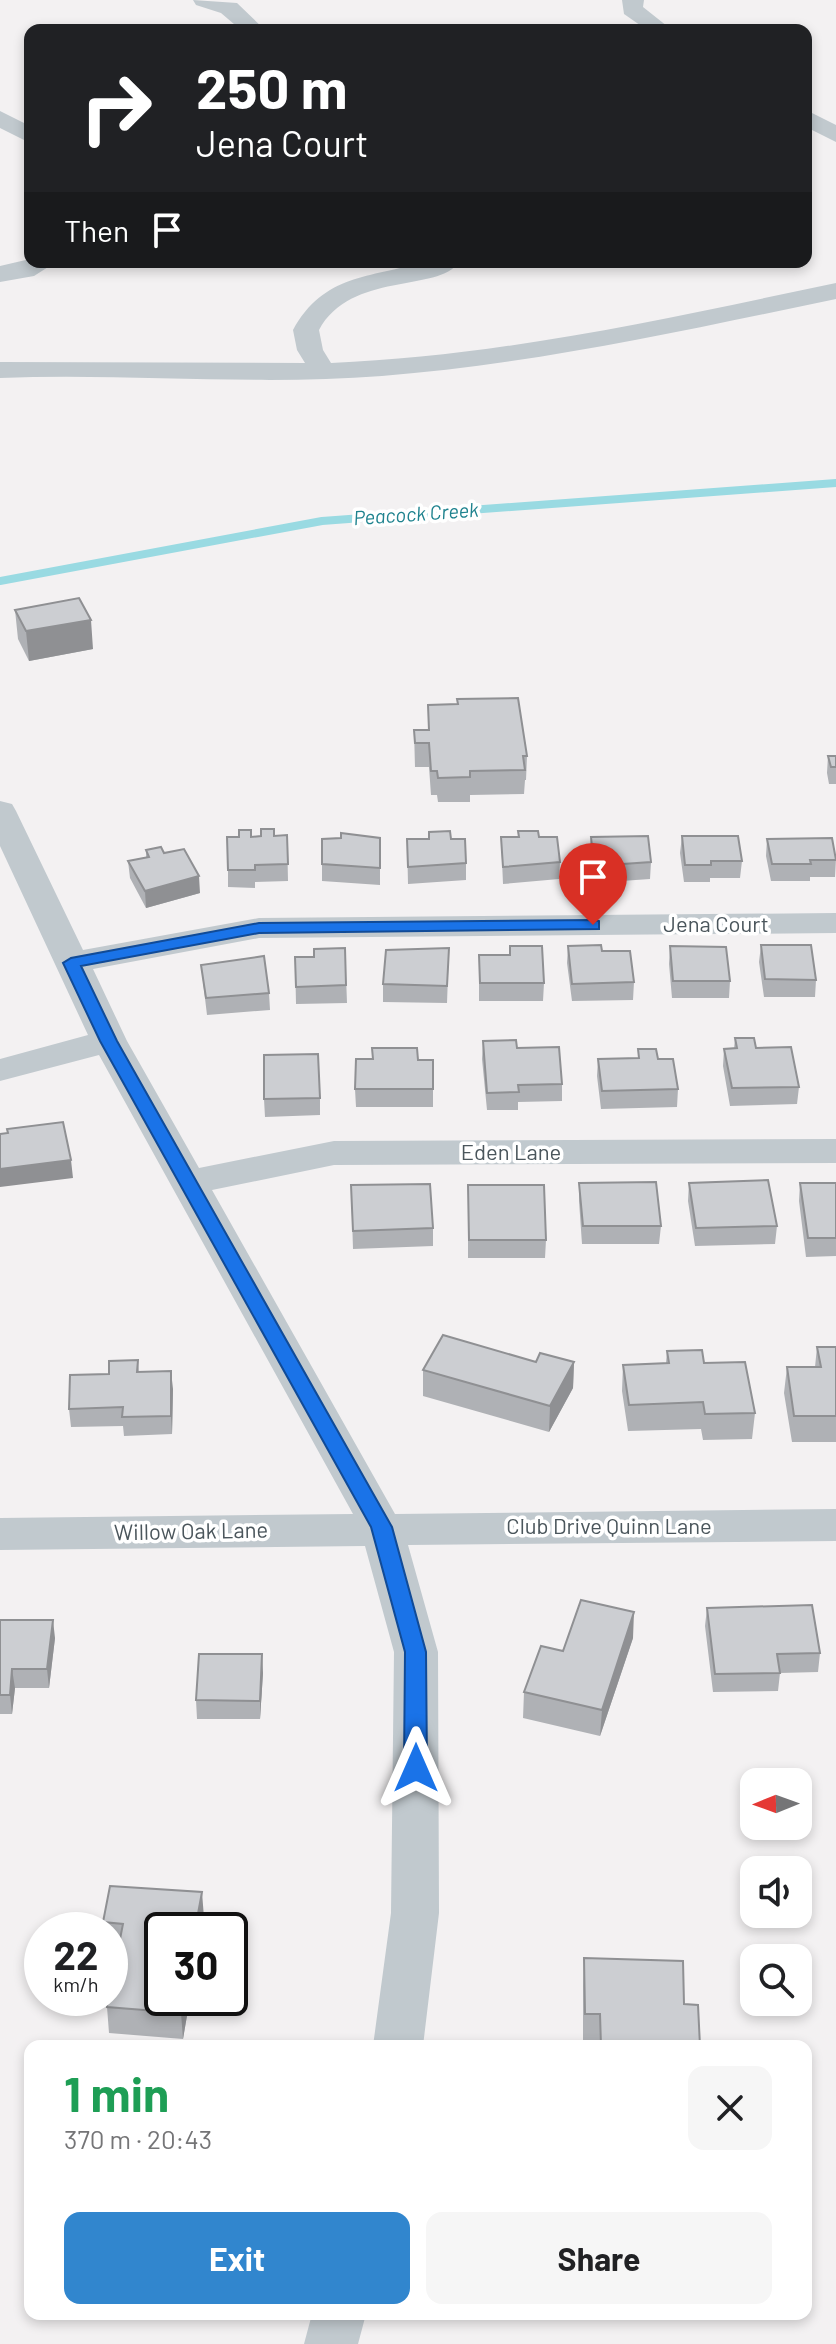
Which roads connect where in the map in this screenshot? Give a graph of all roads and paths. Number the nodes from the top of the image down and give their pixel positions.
1 (204, 0) edge
2 (633, 0) edge
3 (247, 24) edge
4 (653, 24) edge
5 (0, 118) edge
6 (812, 121) edge
7 (24, 132) edge
8 (836, 135) edge
9 (31, 268) edge
10 (430, 268) edge
11 (0, 274) edge
12 (836, 291) edge
13 (0, 370) edge
14 (323, 371) junction
15 (0, 811) edge
16 (836, 923) edge
17 (71, 963) junction
18 (109, 1041) junction
19 (0, 1070) edge
20 (836, 1151) edge
21 (188, 1183) junction
22 (836, 1525) edge
23 (381, 1527) junction
24 (0, 1534) edge
25 (399, 2040) edge
26 (337, 2320) edge
27 (331, 2344) edge

1 - 3 street
2 - 4 street
5 - 7 street
6 - 8 street
9 - 11 street
10 - 14 street
12 - 14 street
13 - 14 street
15 - 17 street
16 - 17 street, Jena Court
17 - 18 street
18 - 19 street
18 - 21 street
20 - 21 street, Eden Lane
21 - 23 street
22 - 23 street, Club Drive Quinn Lane
23 - 24 street, Willow Oak Lane
23 - 25 street
26 - 27 street

